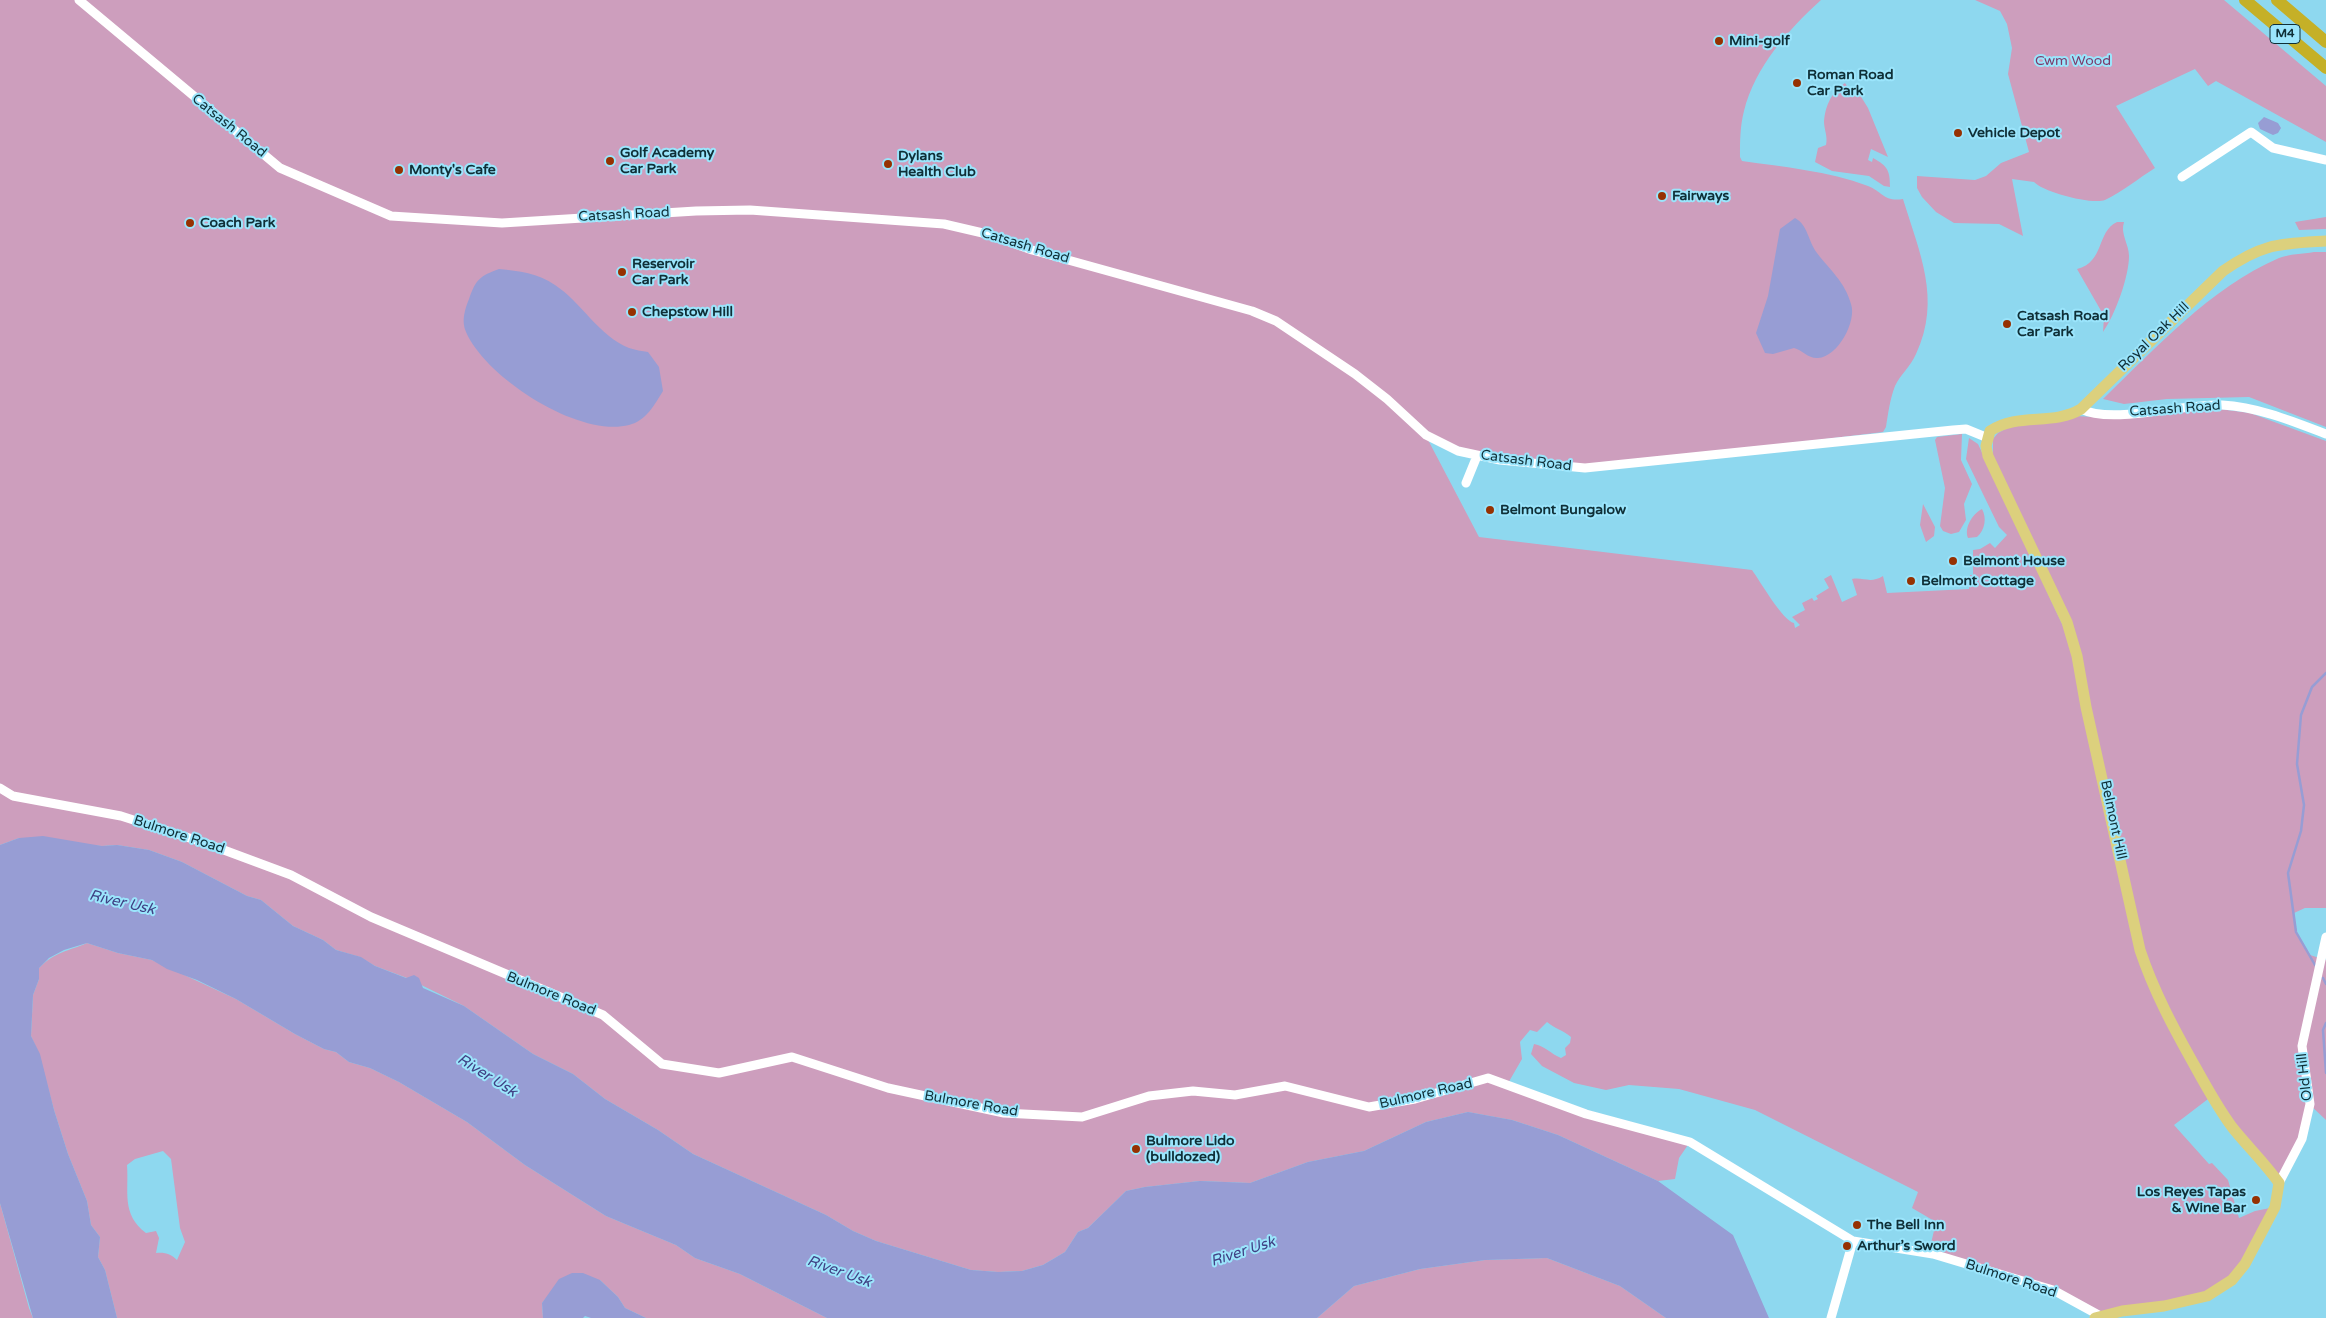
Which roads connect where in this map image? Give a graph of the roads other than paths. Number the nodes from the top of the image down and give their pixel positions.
1 (79, 0) edge
2 (2245, 0) edge
3 (2277, 0) edge
4 (2326, 42) edge
5 (2326, 68) edge
6 (2326, 160) edge
7 (2182, 177) dead end
8 (2326, 241) edge
9 (2081, 409) junction
10 (2326, 434) edge
11 (1988, 438) junction
12 (1477, 456) junction
13 (1466, 483) dead end
14 (0, 788) edge
15 (2326, 937) edge
16 (2279, 1183) junction
17 (1853, 1241) junction
18 (2100, 1317) edge
19 (1831, 1318) edge

1 - 12 street, Catsash Road
2 - 5 highway, M4
3 - 4 highway, M4
6 - 7 street
8 - 9 main road, Royal Oak Hill
9 - 10 street, Catsash Road
9 - 11 main road, Royal Oak Hill
11 - 12 street, Catsash Road
11 - 16 main road, Belmont Hill
12 - 13 street
14 - 17 street, Bulmore Road
15 - 16 street, Old Hill
16 - 18 main road
17 - 18 street, Bulmore Road
17 - 19 street

